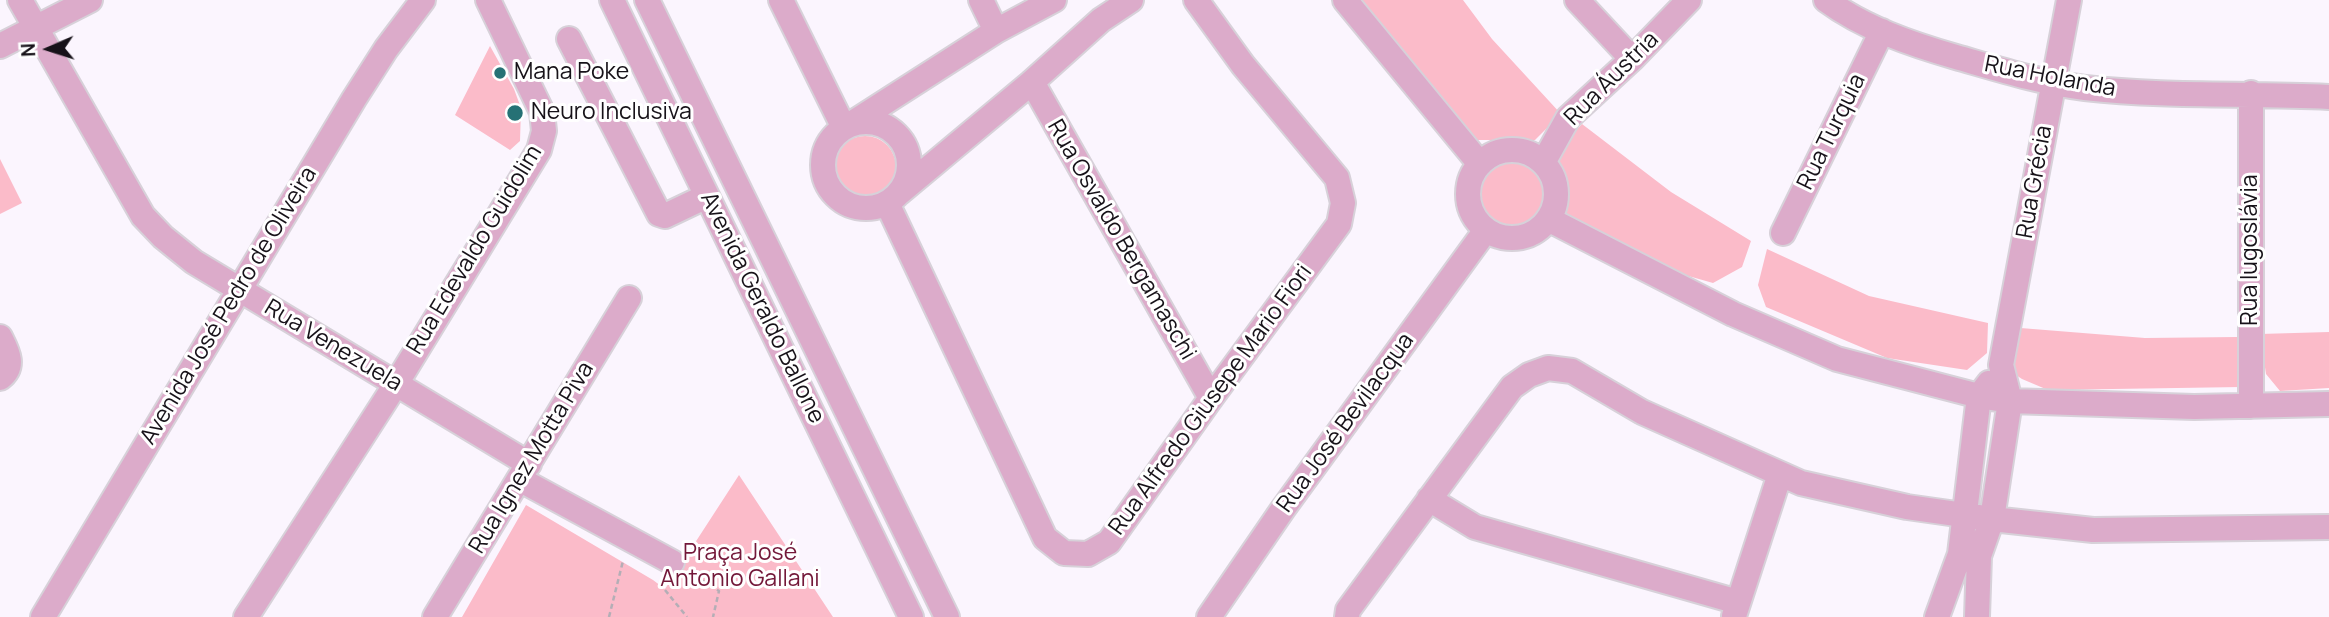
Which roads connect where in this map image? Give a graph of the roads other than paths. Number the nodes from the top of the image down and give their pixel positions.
1 (20, 0) edge
2 (90, 0) edge
3 (422, 0) edge
4 (488, 0) edge
5 (612, 0) edge
6 (647, 0) edge
7 (781, 0) edge
8 (981, 0) edge
9 (1054, 0) edge
10 (1131, 0) edge
11 (1196, 0) edge
12 (1345, 0) edge
13 (1577, 0) edge
14 (1689, 0) edge
15 (1826, 0) edge
16 (2069, 0) edge
17 (34, 28) junction
18 (996, 31) junction
19 (1882, 31) junction
20 (569, 39) dead end
21 (0, 46) edge
22 (1632, 58) junction
23 (1032, 82) junction
24 (2053, 82) junction
25 (2250, 93) junction
26 (2329, 97) edge
27 (847, 126) junction
28 (1543, 163) junction
29 (1480, 164) junction
30 (707, 196) junction
31 (893, 198) junction
32 (1548, 219) junction
33 (1486, 230) junction
34 (1783, 233) dead end
35 (239, 289) junction
36 (629, 298) dead end
37 (0, 337) edge
38 (2001, 365) junction
39 (0, 378) edge
40 (396, 384) junction
41 (1979, 396) junction
42 (1211, 398) junction
43 (2010, 401) junction
44 (2329, 404) edge
45 (2251, 406) junction
46 (524, 471) junction
47 (1780, 474) junction
48 (1429, 499) junction
49 (1965, 515) junction
50 (1992, 519) junction
51 (2329, 527) edge
52 (672, 562) road end
53 (1736, 610) edge
54 (43, 617) edge
55 (246, 617) edge
56 (435, 617) edge
57 (911, 617) edge
58 (947, 617) edge
59 (1209, 617) edge
60 (1346, 617) edge
61 (1937, 617) edge
62 (1977, 617) edge

1 - 17 street, Rua Venezuela
2 - 17 street
3 - 35 street, Avenida José Pedro de Oliveira
4 - 40 street, Rua Edevaldo Guidolim
5 - 30 street, Avenida Geraldo Ballone
6 - 58 street, Avenida Geraldo Ballone
7 - 27 street
8 - 18 street
9 - 18 street
10 - 23 street
11 - 42 street, Rua Alfredo Giusepe Mario Fiori
12 - 29 street
13 - 22 street
14 - 22 street, Rua Áustria
15 - 19 street, Rua Holanda
16 - 24 street, Rua Grécia
17 - 21 street
17 - 35 street, Rua Venezuela
18 - 27 street
19 - 24 street, Rua Holanda
19 - 34 street, Rua Turquia
20 - 30 street
22 - 28 street, Rua Áustria
23 - 31 street
23 - 42 street, Rua Osvaldo Bergamaschi
24 - 25 street, Rua Holanda
24 - 38 street, Rua Grécia
25 - 26 street, Rua Holanda
25 - 45 street, Rua Iugoslávia
27 - 31 street
27 - 31 street
28 - 29 street
28 - 32 street
29 - 33 street
30 - 57 street, Avenida Geraldo Ballone
31 - 42 street, Rua Alfredo Giusepe Mario Fiori
32 - 33 street
32 - 41 street
33 - 59 street, Rua José Bevilacqua
35 - 40 street, Rua Venezuela
35 - 54 street, Avenida José Pedro de Oliveira
36 - 46 street, Rua Ignez Motta Piva
37 - 39 street
38 - 41 street, Rua Grécia
38 - 43 street, Rua Grécia
40 - 46 street, Rua Venezuela
40 - 55 street, Rua Edevaldo Guidolim
41 - 43 street
41 - 49 street
43 - 45 street
43 - 50 street
44 - 45 street
46 - 52 street, Rua Venezuela
46 - 56 street, Rua Ignez Motta Piva
47 - 48 street
47 - 49 street
47 - 53 street
48 - 53 street
48 - 60 street
49 - 50 street
49 - 61 street
50 - 51 street
50 - 62 street

